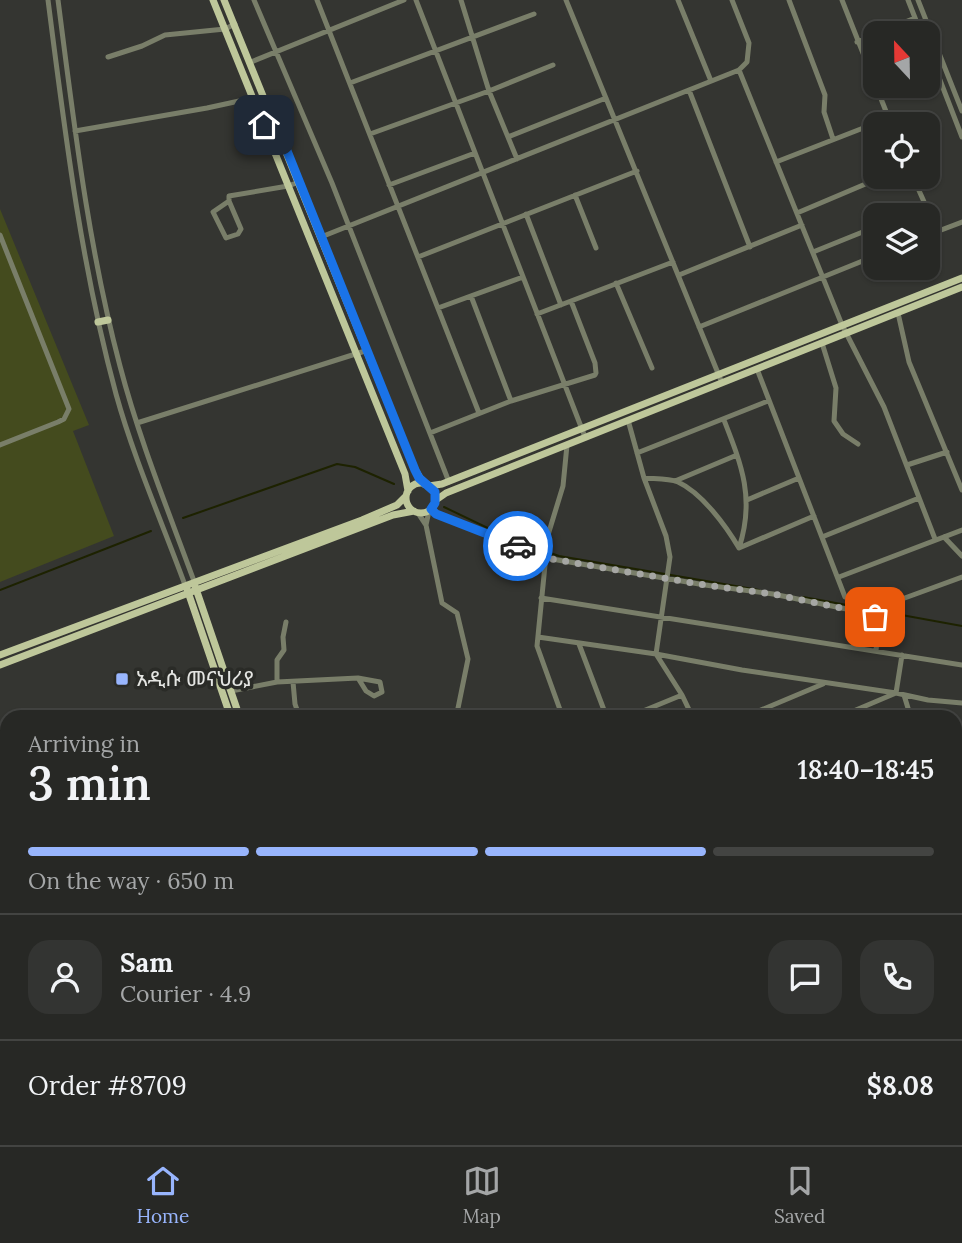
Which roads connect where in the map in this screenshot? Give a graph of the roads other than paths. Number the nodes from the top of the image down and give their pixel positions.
1 (48, 0) edge
2 (58, 0) edge
3 (213, 0) edge
4 (224, 0) edge
5 (254, 0) edge
6 (317, 0) edge
7 (404, 0) edge
8 (416, 0) edge
9 (461, 0) edge
10 (566, 0) edge
11 (678, 0) edge
12 (732, 0) edge
13 (789, 0) edge
14 (842, 0) edge
15 (908, 0) edge
16 (918, 0) edge
17 (534, 14) dead end
18 (915, 18) junction
19 (908, 21) edge
20 (916, 21) edge
21 (235, 24) junction
22 (225, 29) junction
23 (330, 31) junction
24 (472, 38) junction
25 (863, 40) edge
26 (857, 42) junction
27 (276, 52) junction
28 (436, 52) junction
29 (108, 57) dead end
30 (250, 62) junction
31 (553, 65) dead end
32 (739, 70) junction
33 (940, 80) edge
34 (711, 81) junction
35 (350, 83) junction
36 (689, 90) junction
37 (489, 91) junction
38 (253, 98) junction
39 (606, 98) junction
40 (455, 102) junction
41 (962, 111) edge
42 (886, 112) edge
43 (953, 114) junction
44 (615, 120) junction
45 (275, 121) junction
46 (264, 125) junction
47 (863, 130) edge
48 (75, 131) junction
49 (370, 134) junction
50 (508, 136) junction
51 (962, 137) edge
52 (833, 139) junction
53 (475, 153) junction
54 (517, 159) junction
55 (776, 162) junction
56 (637, 171) junction
57 (482, 173) junction
58 (299, 182) junction
59 (390, 185) junction
60 (863, 185) edge
61 (288, 186) junction
62 (575, 195) junction
63 (229, 201) junction
64 (398, 206) junction
65 (797, 213) junction
66 (526, 214) junction
67 (962, 222) edge
68 (502, 224) junction
69 (802, 225) junction
70 (348, 226) junction
71 (940, 230) edge
72 (863, 232) edge
73 (0, 235) edge
74 (321, 237) junction
75 (750, 247) junction
76 (596, 248) dead end
77 (813, 252) junction
78 (418, 257) junction
79 (863, 261) edge
80 (673, 262) junction
81 (679, 275) junction
82 (523, 277) junction
83 (823, 277) junction
84 (962, 278) edge
85 (617, 283) junction
86 (962, 288) edge
87 (471, 296) junction
88 (571, 301) junction
89 (561, 305) junction
90 (438, 308) junction
91 (898, 313) junction
92 (537, 314) junction
93 (108, 320) junction
94 (98, 322) junction
95 (842, 326) junction
96 (699, 327) junction
97 (847, 333) junction
98 (822, 343) junction
99 (365, 351) junction
100 (355, 355) junction
101 (652, 368) dead end
102 (757, 369) junction
103 (719, 375) junction
104 (722, 383) junction
105 (564, 384) junction
106 (511, 401) junction
107 (768, 401) junction
108 (648, 402) junction
109 (652, 411) junction
110 (479, 413) junction
111 (628, 420) junction
112 (724, 420) junction
113 (137, 423) junction
114 (582, 429) junction
115 (430, 433) junction
116 (585, 437) junction
117 (858, 444) dead end
118 (0, 445) edge
119 (567, 445) junction
120 (947, 452) junction
121 (637, 453) junction
122 (737, 455) junction
123 (907, 466) junction
124 (644, 478) junction
125 (799, 478) junction
126 (675, 481) junction
127 (449, 482) junction
128 (427, 485) junction
129 (962, 490) edge
130 (407, 493) junction
131 (919, 498) junction
132 (436, 500) junction
133 (747, 500) junction
134 (430, 510) junction
135 (416, 512) junction
136 (814, 516) junction
137 (426, 525) junction
138 (962, 530) edge
139 (822, 537) junction
140 (944, 537) junction
141 (935, 539) junction
142 (739, 548) junction
143 (962, 556) edge
144 (546, 558) junction
145 (839, 577) junction
146 (962, 577) edge
147 (668, 578) junction
148 (194, 582) junction
149 (185, 585) junction
150 (197, 590) junction
151 (188, 593) junction
152 (845, 597) junction
153 (541, 598) junction
154 (850, 609) junction
155 (660, 617) junction
156 (286, 622) dead end
157 (538, 637) junction
158 (579, 644) junction
159 (876, 651) junction
160 (656, 654) junction
161 (0, 655) edge
162 (902, 655) junction
163 (0, 665) edge
164 (962, 665) edge
165 (358, 678) junction
166 (277, 682) junction
167 (293, 682) junction
168 (825, 683) junction
169 (231, 691) junction
170 (896, 693) junction
171 (682, 695) junction
172 (904, 695) junction
173 (962, 703) edge
174 (228, 710) edge
175 (237, 710) edge
176 (297, 710) edge
177 (458, 710) edge
178 (561, 710) edge
179 (604, 710) edge
180 (645, 710) edge
181 (689, 710) edge
182 (761, 710) edge
183 (856, 710) edge
184 (909, 710) edge

1 - 94 street
2 - 48 street
3 - 22 main road
4 - 21 main road
5 - 27 street
6 - 23 street
7 - 23 street
8 - 28 street
9 - 24 street
10 - 39 street
11 - 34 street
12 - 32 street
13 - 52 street
14 - 26 street
15 - 18 street
16 - 41 street
17 - 24 street
18 - 19 street
18 - 20 street
21 - 22 street
21 - 30 main road
22 - 29 street
22 - 38 main road
23 - 27 street
23 - 35 street
24 - 28 street
24 - 37 street
25 - 26 street
26 - 42 street
27 - 30 street
27 - 70 street
28 - 35 street
28 - 40 street
30 - 45 main road
31 - 37 street
32 - 34 street
32 - 55 street
33 - 43 street
34 - 36 street
35 - 49 street
36 - 44 street
36 - 75 street
37 - 40 street
37 - 50 street
38 - 46 main road
38 - 48 street
39 - 44 street
39 - 50 street
40 - 49 street
40 - 53 street
41 - 43 street
43 - 51 street
44 - 54 street
44 - 56 street
45 - 46 main road
45 - 58 main road
46 - 61 main road
47 - 52 street
48 - 93 street
49 - 59 street
50 - 54 street
52 - 55 street
53 - 57 street
53 - 59 street
54 - 57 street
55 - 65 street
56 - 62 street
56 - 80 street
57 - 64 street
57 - 68 street
58 - 61 street
58 - 74 main road
59 - 64 street
60 - 65 street
61 - 63 street
61 - 100 main road
62 - 66 street
62 - 76 street
63 - 63 street
64 - 70 street
64 - 78 street
65 - 69 street
66 - 68 street
66 - 89 street
67 - 71 street
68 - 78 street
68 - 82 street
69 - 75 street
69 - 77 street
70 - 74 street
70 - 115 street
72 - 77 street
73 - 118 street
74 - 99 main road
75 - 81 street
77 - 83 street
78 - 90 street
79 - 83 street
80 - 81 street
80 - 85 street
81 - 96 street
82 - 87 street
82 - 92 street
83 - 95 street
83 - 96 street
84 - 95 main road
85 - 88 street
85 - 101 street
86 - 91 main road
87 - 90 street
87 - 106 street
88 - 89 street
88 - 105 street
89 - 92 street
90 - 110 street
91 - 97 main road
91 - 120 street
92 - 105 street
93 - 94 main road
93 - 113 street
94 - 149 street
95 - 97 street
95 - 103 main road
96 - 103 street
97 - 98 main road
97 - 123 street
98 - 102 main road
98 - 117 street
99 - 100 street
99 - 128 main road
100 - 113 street
100 - 130 main road
102 - 104 main road
102 - 107 street
103 - 104 street
103 - 108 main road
104 - 109 main road
105 - 106 street
105 - 114 street
106 - 110 street
107 - 112 street
107 - 125 street
108 - 109 main road
108 - 114 main road
109 - 111 main road
110 - 115 street
111 - 116 main road
111 - 121 street
112 - 121 street
112 - 122 street
113 - 148 street
114 - 116 street
114 - 127 main road
115 - 127 street
116 - 119 main road
119 - 132 main road
119 - 144 street
120 - 123 street
120 - 129 street
121 - 124 street
122 - 126 street
122 - 133 street
123 - 131 street
124 - 126 street
124 - 147 street
125 - 133 street
125 - 136 street
126 - 142 street
127 - 128 main road
128 - 130 main road
128 - 132 main road
130 - 135 main road
130 - 148 main road
131 - 139 street
131 - 141 street
132 - 134 main road
133 - 142 street
134 - 135 main road
134 - 137 street
134 - 144 street
135 - 137 street
135 - 150 main road
136 - 139 street
136 - 142 street
137 - 177 street
138 - 140 street
139 - 145 street
140 - 141 street
140 - 143 street
141 - 145 street
144 - 147 street
144 - 153 street
145 - 152 street
146 - 152 street
147 - 154 street
147 - 155 street
148 - 149 main road
148 - 150 main road
149 - 151 main road
149 - 161 main road
150 - 151 main road
150 - 169 main road
151 - 163 main road
151 - 174 main road
152 - 154 street
153 - 155 street
153 - 157 street
154 - 159 street
155 - 159 street
155 - 160 street
156 - 166 street
157 - 158 street
157 - 178 street
158 - 160 street
158 - 179 street
159 - 162 street
160 - 168 street
160 - 171 street
162 - 164 street
162 - 170 street
165 - 165 street
165 - 167 street
166 - 167 street
166 - 169 street
167 - 176 street
168 - 170 street
168 - 182 street
169 - 175 main road
170 - 172 street
170 - 183 street
171 - 180 street
171 - 181 street
172 - 173 street
172 - 184 street

